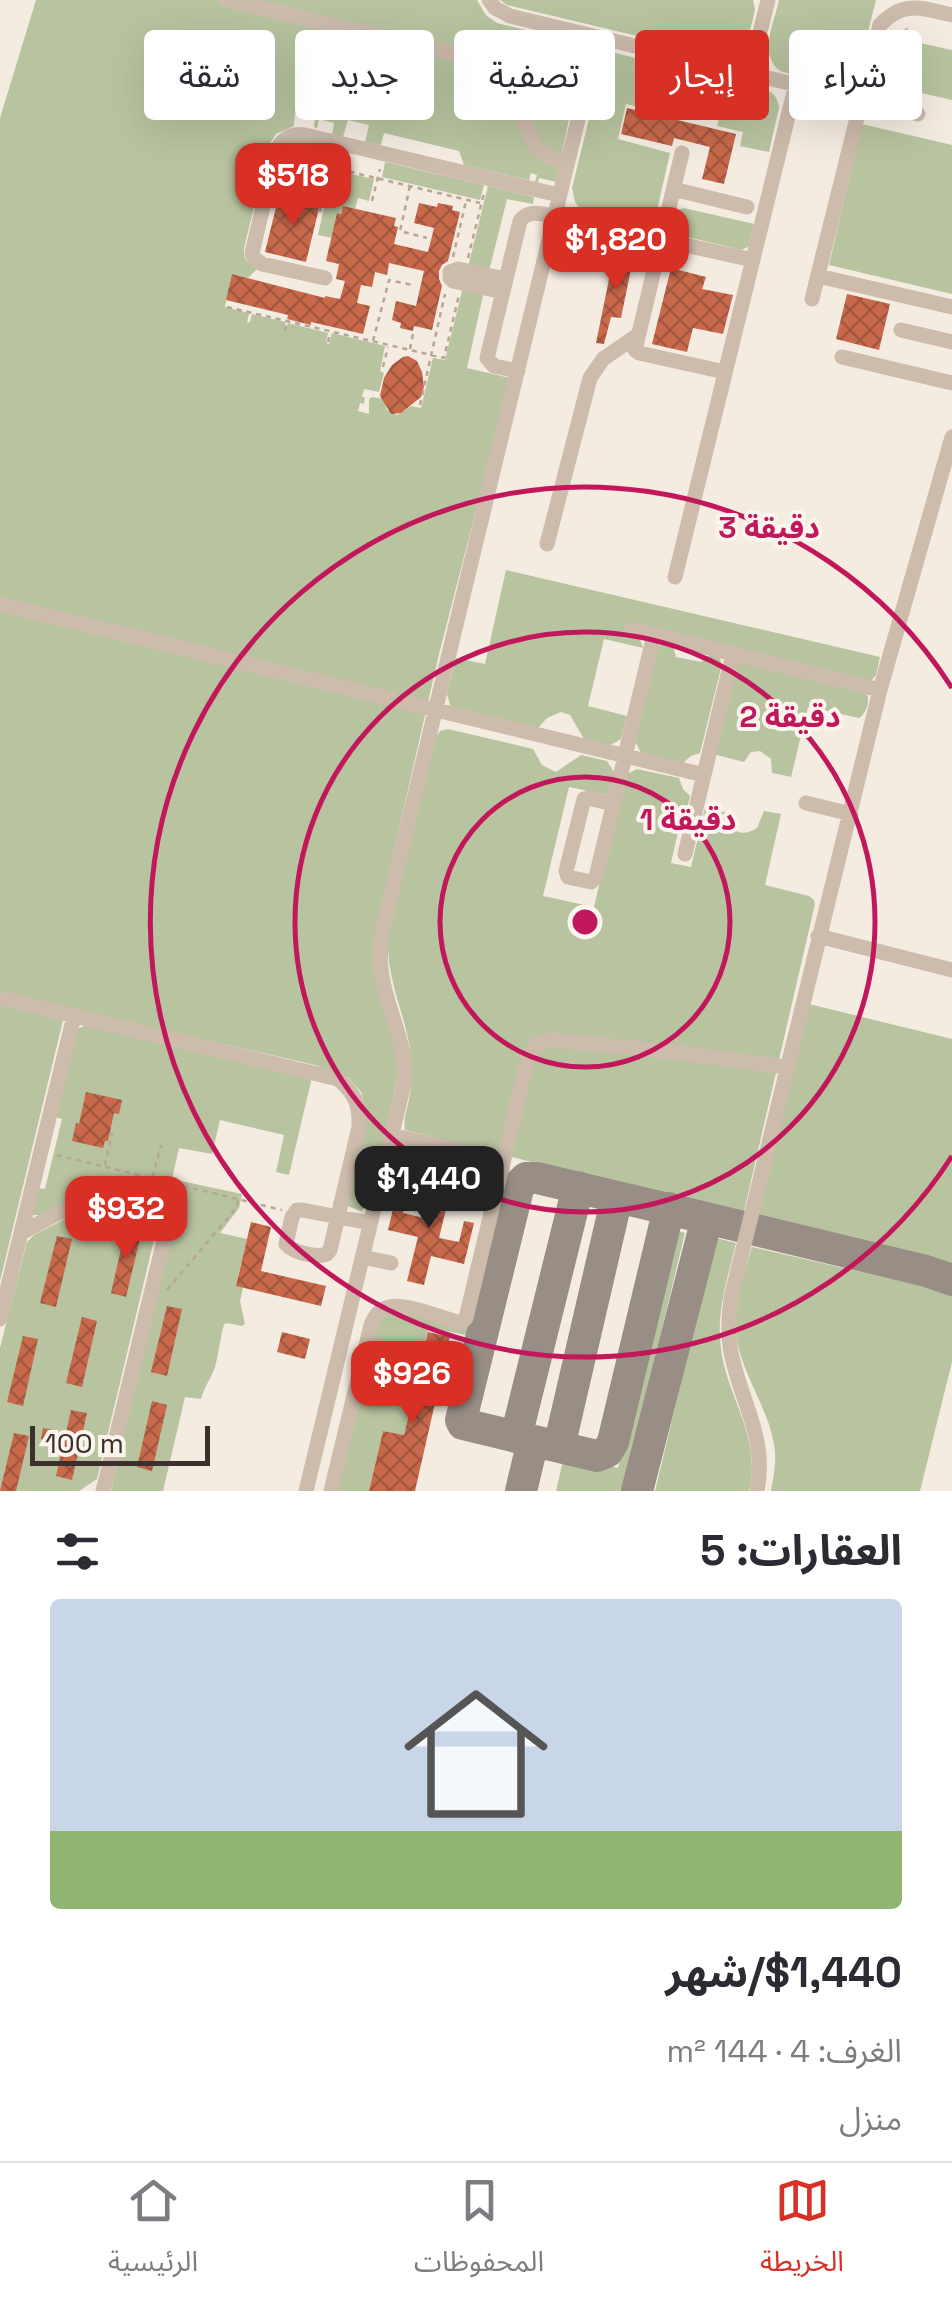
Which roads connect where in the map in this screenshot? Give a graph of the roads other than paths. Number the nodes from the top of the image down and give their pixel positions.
1 (226, 0) edge
2 (490, 0) edge
3 (768, 0) edge
4 (944, 9) edge
5 (569, 30) edge
6 (761, 30) edge
7 (879, 30) edge
8 (454, 54) edge
9 (789, 113) edge
10 (524, 120) edge
11 (577, 120) edge
12 (855, 120) edge
13 (682, 153) dead end
14 (568, 162) junction
15 (673, 190) junction
16 (559, 196) junction
17 (747, 207) dead end
18 (554, 216) junction
19 (661, 240) junction
20 (753, 260) junction
21 (456, 275) road end
22 (818, 276) junction
23 (325, 278) dead end
24 (504, 286) junction
25 (536, 294) junction
26 (812, 299) dead end
27 (952, 307) edge
28 (901, 330) dead end
29 (638, 335) junction
30 (952, 342) edge
31 (842, 358) dead end
32 (518, 371) junction
33 (726, 372) junction
34 (952, 383) edge
35 (952, 436) edge
36 (947, 475) edge
37 (547, 544) dead end
38 (675, 577) dead end
39 (0, 604) edge
40 (631, 629) dead end
41 (654, 635) junction
42 (733, 654) junction
43 (880, 690) junction
44 (436, 710) junction
45 (624, 756) junction
46 (704, 775) junction
47 (806, 803) dead end
48 (613, 804) junction
49 (850, 814) junction
50 (685, 854) dead end
51 (818, 936) junction
52 (952, 970) edge
53 (0, 998) edge
54 (74, 1016) junction
55 (786, 1068) junction
56 (392, 1135) junction
57 (503, 1161) junction
58 (338, 1217) junction
59 (370, 1224) junction
60 (21, 1233) junction
61 (362, 1257) junction
62 (392, 1263) dead end
63 (0, 1320) edge
64 (100, 1488) edge
65 (306, 1491) edge
66 (331, 1491) edge
67 (758, 1491) edge

1 - 8 lane
2 - 5 lane
3 - 6 lane
4 - 7 lane
9 - 20 lane
10 - 14 lane
11 - 14 lane
12 - 22 lane
13 - 15 lane
14 - 16 lane
15 - 17 lane
15 - 19 lane
16 - 18 lane
16 - 23 lane
18 - 19 lane
18 - 24 lane
18 - 25 lane
19 - 20 lane
19 - 29 lane
20 - 33 lane
21 - 24 lane
22 - 26 lane
22 - 27 lane
24 - 25 lane
24 - 32 lane
25 - 32 lane
28 - 30 lane
29 - 33 lane
29 - 37 lane
31 - 34 lane
32 - 44 lane
33 - 38 lane
35 - 36 lane
36 - 43 lane
39 - 44 lane
40 - 41 lane
41 - 42 lane
41 - 45 lane
42 - 43 lane
42 - 46 lane
43 - 49 lane
44 - 45 lane
44 - 56 lane
45 - 46 lane
45 - 48 lane
46 - 50 lane
47 - 49 lane
48 - 48 lane
49 - 51 lane
51 - 52 lane
51 - 55 lane
53 - 54 lane
54 - 58 lane
54 - 60 lane
55 - 57 lane
55 - 67 lane
56 - 57 lane
56 - 59 lane
57 - 66 lane
58 - 58 lane
58 - 59 lane
59 - 61 lane
60 - 63 lane
60 - 64 lane
61 - 62 lane
61 - 65 lane

